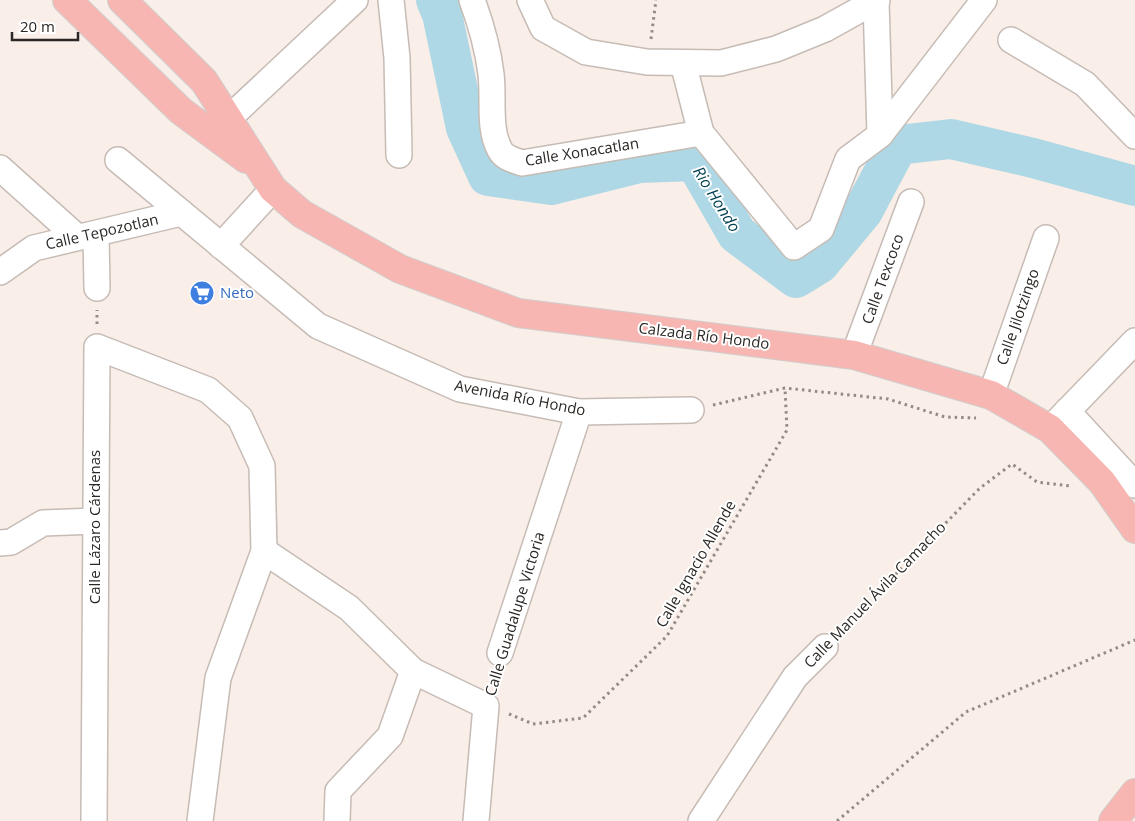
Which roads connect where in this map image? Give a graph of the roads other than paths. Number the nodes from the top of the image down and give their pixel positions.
1 (122, 0) edge
2 (355, 0) edge
3 (391, 0) edge
4 (472, 0) edge
5 (530, 0) edge
6 (876, 0) edge
7 (984, 0) edge
8 (74, 2) edge
9 (1011, 40) dead end
10 (683, 63) junction
11 (228, 119) junction
12 (702, 133) junction
13 (880, 135) junction
14 (1135, 136) edge
15 (399, 155) dead end
16 (118, 160) dead end
17 (256, 166) junction
18 (0, 168) edge
19 (272, 189) junction
20 (911, 202) dead end
21 (181, 213) junction
22 (87, 236) junction
23 (1046, 238) dead end
24 (221, 246) junction
25 (0, 272) edge
26 (97, 288) road end
27 (1135, 341) edge
28 (854, 355) junction
29 (986, 406) junction
30 (691, 410) road end
31 (579, 412) junction
32 (1059, 420) junction
33 (1135, 485) edge
34 (95, 522) junction
35 (1135, 529) edge
36 (0, 543) edge
37 (264, 551) junction
38 (825, 647) road end
39 (500, 653) dead end
40 (413, 672) junction
41 (1135, 793) edge
42 (94, 821) edge
43 (200, 821) edge
44 (337, 821) edge
45 (476, 821) edge
46 (701, 821) edge
47 (1113, 821) edge

1 - 11 main road, Calzada Río Hondo
2 - 11 street
3 - 15 street
4 - 12 street, Calle Xonacatlan
5 - 10 street
6 - 10 street
6 - 13 street
7 - 13 street
8 - 17 main road, Calzada Río Hondo
9 - 14 street
10 - 12 street
11 - 17 main road, Calzada Río Hondo
12 - 13 street
16 - 21 street, Avenida Río Hondo
17 - 19 main road, Calzada Río Hondo
18 - 22 street
19 - 24 street
19 - 28 main road, Calzada Río Hondo
20 - 28 street, Calle Texcoco
21 - 22 street, Calle Tepozotlan
21 - 24 street, Avenida Río Hondo
22 - 25 street, Calle Tepozotlan
22 - 26 street
23 - 29 street, Calle Jilotzingo
24 - 31 street, Avenida Río Hondo
27 - 32 street
28 - 29 main road, Calzada Río Hondo
29 - 32 main road, Calzada Río Hondo
30 - 31 street, Avenida Río Hondo
31 - 39 street, Calle Guadalupe Victoria
32 - 33 street
32 - 35 main road, Calzada Río Hondo
34 - 36 street
34 - 37 street, Calle Lázaro Cárdenas
34 - 42 street, Calle Lázaro Cárdenas
37 - 40 street
37 - 43 street
38 - 46 street, Calle Manuel Ávila Camacho
40 - 44 street
40 - 45 street, Calle Guadalupe Victoria
41 - 47 main road

